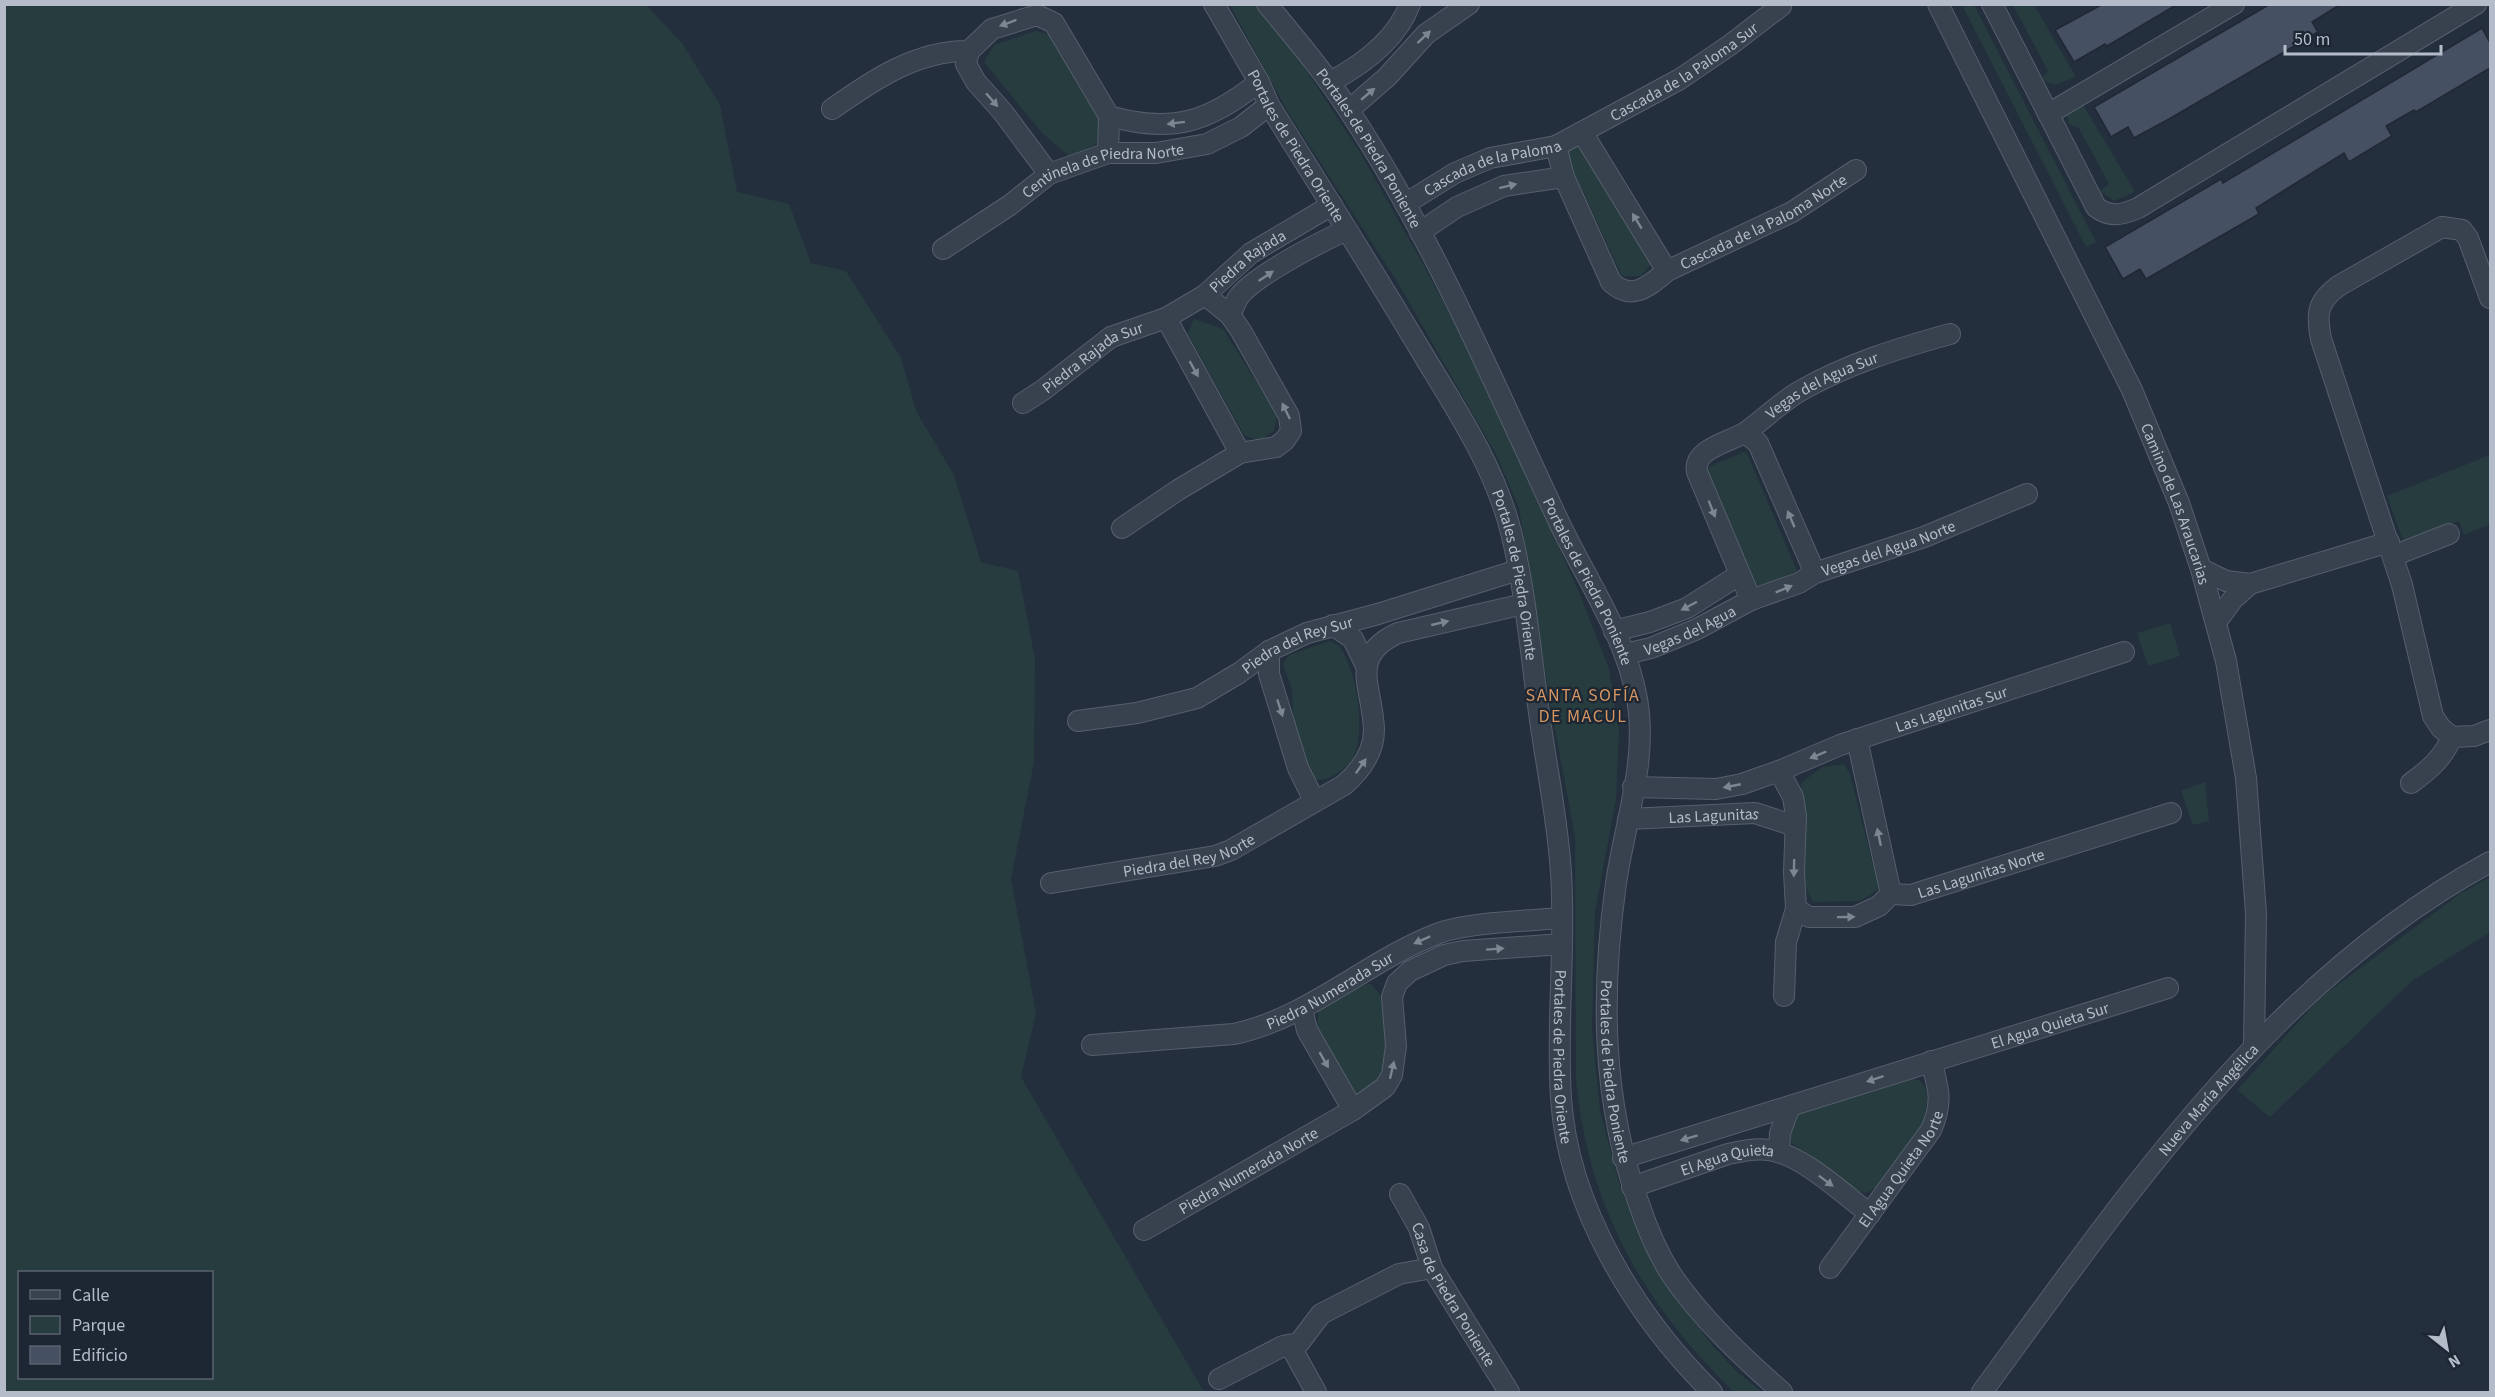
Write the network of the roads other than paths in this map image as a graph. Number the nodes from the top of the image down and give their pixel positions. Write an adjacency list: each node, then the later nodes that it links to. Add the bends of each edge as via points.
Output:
1 (1214, 4): 11 (street, Portales de Piedra Oriente)
2 (1268, 4): 12 (street, Portales de Piedra Poniente)
3 (1410, 4): 12 (street, via 1400,24 1379,47)
4 (1469, 4): 15 (street, one-way to 4, via 1387,77 1426,34)
5 (1938, 4): 42 (street, Camino de Las Araucarias, via 2132,390 2179,503)
6 (1992, 4): 16 (street)
7 (2234, 4): 16 (street)
8 (2476, 4): 16 (street, via 2125,214 2111,215 2096,207)
9 (1780, 6): 18 (street, Cascada de la Paloma Sur, via 1680,79)
10 (969, 51): 14 (street, via 953,51 902,64); 17 (street, one-way to 10, via 1054,23 1037,15 992,29); 22 (street, one-way to 22, via 966,64 976,82)
11 (1259, 82): 13 (street, Portales de Piedra Oriente); 17 (street, one-way to 17, via 1231,104 1189,121 1144,124)
12 (1330, 82): 15 (street, Portales de Piedra Poniente)
13 (1269, 105): 20 (street, Centinela de Piedra Norte, via 1241,127 1207,144 1156,153); 25 (street, Portales de Piedra Oriente)
14 (832, 109)
15 (1349, 110): 24 (street, Portales de Piedra Poniente)
16 (2048, 114)
17 (1109, 116): 20 (street)
18 (1582, 132): 19 (street, Cascada de la Paloma); 29 (street, one-way to 18)
19 (1556, 146): 23 (street); 24 (street, Cascada de la Paloma, via 1490,158 1455,173)
20 (1108, 153): 22 (street, Centinela de Piedra Norte)
21 (1856, 170): 29 (street, Cascada de la Paloma Norte, via 1792,212)
22 (1049, 174): 28 (street, Centinela de Piedra Norte)
23 (1564, 177): 27 (street, Cascada de la Paloma, one-way to 23, via 1456,207 1504,186); 29 (street, Cascada de la Paloma Norte, via 1611,282 1619,290 1640,290)
24 (1404, 204): 27 (street, Portales de Piedra Poniente)
25 (1332, 205): 26 (street, Portales de Piedra Oriente); 30 (street, Piedra Rajada, via 1251,253)
26 (1347, 230): 32 (street, one-way to 26, via 1239,296 1258,281); 43 (street, Portales de Piedra Oriente, via 1486,463 1504,508)
27 (1420, 232): 51 (street, Portales de Piedra Poniente, via 1476,339 1560,524)
28 (943, 249)
29 (1667, 271)
30 (1205, 295): 32 (street); 33 (street, Piedra Rajada)
31 (2490, 298): 41 (street, via 2468,238 2462,230 2442,227 2340,285 2321,303 2321,339)
32 (1230, 315): 37 (street, one-way to 32, via 1276,447 1285,440 1292,423)
33 (1166, 318): 35 (street, Piedra Rajada Sur, via 1111,337); 37 (street, one-way to 37)
34 (1950, 334): 36 (street, Vegas del Agua Sur, via 1845,369 1799,391)
35 (1023, 403)
36 (1744, 433): 44 (street, one-way to 36, via 1758,443); 45 (street, Vegas del Agua Sur, one-way to 45, via 1701,455 1696,466)
37 (1240, 453): 39 (street)
38 (2027, 494): 44 (street, Vegas del Agua Norte, via 1924,537)
39 (1122, 528)
40 (2449, 534): 41 (street)
41 (2391, 549): 46 (street); 58 (street, via 2431,709 2441,728)
42 (2201, 569): 46 (street, via 2226,581); 49 (street, Camino de Las Araucarias)
43 (1518, 570): 48 (street, Portales de Piedra Oriente); 50 (street, Piedra del Rey Sur)
44 (1815, 573): 47 (street, Vegas del Agua Norte, one-way to 44)
45 (1739, 575): 47 (street); 51 (street, Vegas del Agua, one-way to 51, via 1687,608)
46 (2250, 584): 49 (street)
47 (1751, 600): 54 (street, Vegas del Agua, via 1697,629)
48 (1524, 604): 55 (street, one-way to 48, via 1376,648 1398,633); 71 (street, Portales de Piedra Oriente, via 1561,871)
49 (2217, 621): 79 (street, Camino de Las Araucarias, via 2234,698 2250,815 2256,913)
50 (1333, 625): 52 (street, Piedra del Rey Sur); 55 (street, Piedra del Rey Norte, via 1353,639)
51 (1614, 631): 54 (street, Portales de Piedra Poniente)
52 (1269, 651): 56 (street, Piedra del Rey Sur, via 1197,698 1137,713); 63 (street, one-way to 63, via 1269,674 1298,768)
53 (2124, 652): 59 (street, Las Lagunitas Sur)
54 (1625, 654): 62 (street, Portales de Piedra Poniente, via 1638,701 1640,725)
55 (1366, 666): 63 (street, Piedra del Rey Norte, one-way to 55, via 1344,785 1367,758 1374,730)
56 (1078, 721)
57 (2490, 730): 58 (street, via 2474,736)
58 (2452, 737): 61 (street, via 2437,762)
59 (1857, 739): 60 (street, Las Lagunitas Sur, one-way to 60); 69 (street, one-way to 59)
60 (1779, 771): 62 (street, Las Lagunitas, one-way to 62, via 1716,789); 66 (street, via 1793,797)
61 (2411, 783)
62 (1634, 787): 65 (street, Portales de Piedra Poniente)
63 (1314, 800): 68 (street, Piedra del Rey Norte, via 1215,856)
64 (2171, 813): 69 (street, Las Lagunitas Norte, via 1911,895)
65 (1628, 819): 66 (street, Las Lagunitas, via 1755,813); 84 (street, Portales de Piedra Poniente, via 1613,907 1606,981 1607,1052)
66 (1796, 826): 70 (street, one-way to 70)
67 (2490, 862): 79 (street, Nueva María Angélica, via 2417,907 2355,953)
68 (1052, 883)
69 (1891, 894): 70 (street, one-way to 69, via 1809,917 1856,917 1879,906)
70 (1796, 909): 75 (street, via 1786,942)
71 (1562, 918): 72 (street, Portales de Piedra Oriente); 73 (street, Piedra Numerada Sur, one-way to 73, via 1442,932)
72 (1562, 944): 76 (street, one-way to 72, via 1397,983 1410,971 1444,955); 93 (street, Portales de Piedra Oriente, via 1561,1101 1566,1135 1584,1196 1630,1292)
73 (1355, 975): 76 (street, via 1368,974 1377,979); 77 (street, Piedra Numerada Sur)
74 (2168, 988): 80 (street, El Agua Quieta Sur)
75 (1784, 996)
76 (1392, 997): 82 (street, Piedra Numerada Norte, one-way to 76, via 1371,1099 1392,1075 1396,1046)
77 (1302, 1009): 78 (street, Piedra Numerada Sur, via 1234,1034); 82 (street, one-way to 82, via 1307,1030)
78 (1092, 1044)
79 (2254, 1047): 97 (street, Nueva María Angélica, via 2133,1187)
80 (1931, 1061): 81 (street, El Agua Quieta, one-way to 81); 87 (street, El Agua Quieta Norte, via 1939,1094 1936,1118)
81 (1790, 1106): 83 (street, El Agua Quieta, via 1780,1133); 84 (street, El Agua Quieta, one-way to 84)
82 (1353, 1110): 88 (street, Piedra Numerada Norte)
83 (1779, 1152): 85 (street, El Agua Quieta, via 1743,1151); 87 (street, one-way to 87, via 1800,1162)
84 (1623, 1158): 85 (street, Portales de Piedra Poniente)
85 (1632, 1187): 96 (street, Portales de Piedra Poniente, via 1650,1235 1671,1273 1717,1329)
86 (1400, 1194): 89 (street, Casa de Piedra Poniente, via 1419,1228)
87 (1870, 1214): 90 (street, El Agua Quieta Norte)
88 (1144, 1230)
89 (1432, 1268): 91 (street, via 1399,1274 1321,1314 1299,1343); 95 (street, Casa de Piedra Poniente)
90 (1830, 1268)
91 (1290, 1345): 92 (street); 94 (street)
92 (1219, 1379)
93 (1706, 1390)
94 (1316, 1392)
95 (1509, 1392)
96 (1782, 1392)
97 (1982, 1392)

